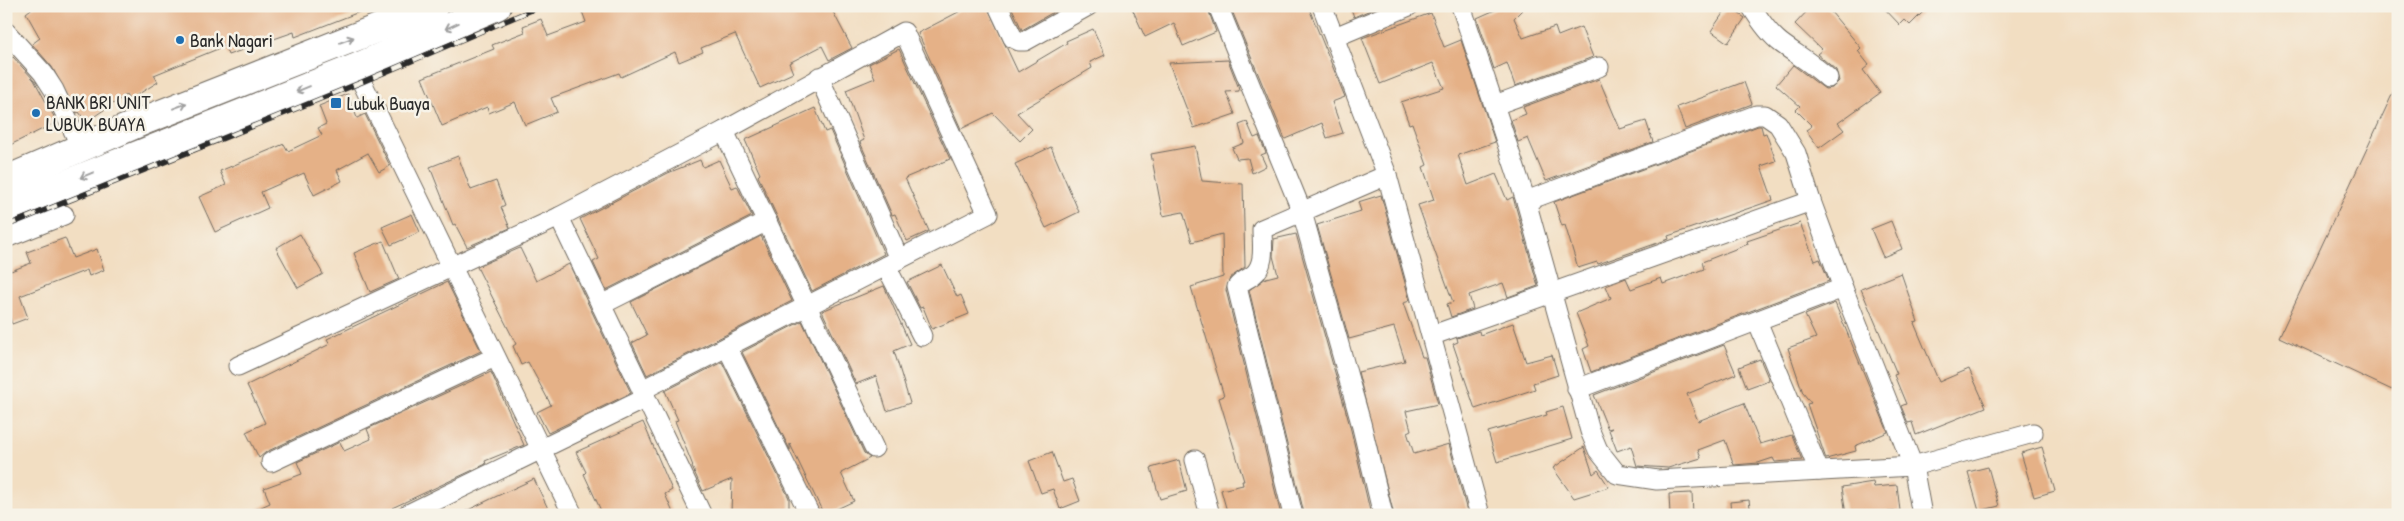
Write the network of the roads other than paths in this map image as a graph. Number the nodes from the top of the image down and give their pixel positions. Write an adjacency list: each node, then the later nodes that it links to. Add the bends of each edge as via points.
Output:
1 (434, 6): 17 (highway, one-way to 1)
2 (497, 6): 13 (highway, one-way to 13)
3 (998, 6): 4 (street, via 1013,38 1018,41 1025,41)
4 (1088, 6)
5 (1218, 6): 27 (street)
6 (1322, 6): 11 (street)
7 (1409, 6): 11 (street)
8 (1461, 6): 16 (street)
9 (1751, 6): 15 (street, via 1780,42 1810,61)
10 (6, 32): 19 (street, via 43,73)
11 (1335, 38): 22 (street)
12 (1599, 67): 16 (street)
13 (356, 68): 20 (highway, one-way to 20); 33 (street)
14 (819, 77): 18 (street); 32 (street); 32 (street, via 904,32 988,214)
15 (1828, 78)
16 (1495, 105): 24 (street)
17 (148, 119): 19 (highway); 20 (highway, via 144,126 146,136)
18 (724, 131): 29 (street); 30 (street)
19 (90, 143): 21 (highway, via 111,147 114,157); 23 (highway)
20 (160, 146): 21 (highway)
21 (111, 165): 26 (highway, one-way to 26)
22 (1387, 175): 27 (street); 39 (street)
23 (6, 180)
24 (1526, 201): 25 (street, via 1756,115 1765,115 1778,124 1796,153); 35 (street)
25 (1811, 201): 34 (street); 35 (street)
26 (6, 208)
27 (1302, 212): 60 (street, via 1262,229 1259,270 1237,287); 61 (street, via 1361,423)
28 (64, 215): 31 (street)
29 (559, 217): 33 (street); 36 (street)
30 (767, 221): 36 (street); 37 (street)
31 (6, 238)
32 (892, 263): 37 (street); 40 (street)
33 (451, 269): 42 (street); 43 (street)
34 (1843, 288): 38 (street); 51 (street)
35 (1550, 294): 39 (street); 44 (street)
36 (602, 305): 45 (street)
37 (808, 305): 41 (street); 47 (street)
38 (1757, 321): 44 (street); 52 (street)
39 (1433, 335): 54 (street)
40 (922, 336)
41 (727, 346): 45 (street); 58 (street)
42 (495, 356): 48 (street); 50 (street)
43 (238, 366)
44 (1577, 389): 52 (street, via 1598,450 1617,474 1657,480)
45 (644, 394): 48 (street); 57 (street)
46 (2033, 433): 51 (street)
47 (874, 448)
48 (542, 450): 53 (street); 56 (street)
49 (1194, 460): 59 (street)
50 (272, 462)
51 (1913, 466): 52 (street); 62 (street)
52 (1819, 471)
53 (440, 507): 55 (street)
54 (1483, 513)
55 (406, 515)
56 (573, 515)
57 (702, 515)
58 (810, 515)
59 (1210, 515)
60 (1293, 515)
61 (1383, 515)
62 (1922, 515)

